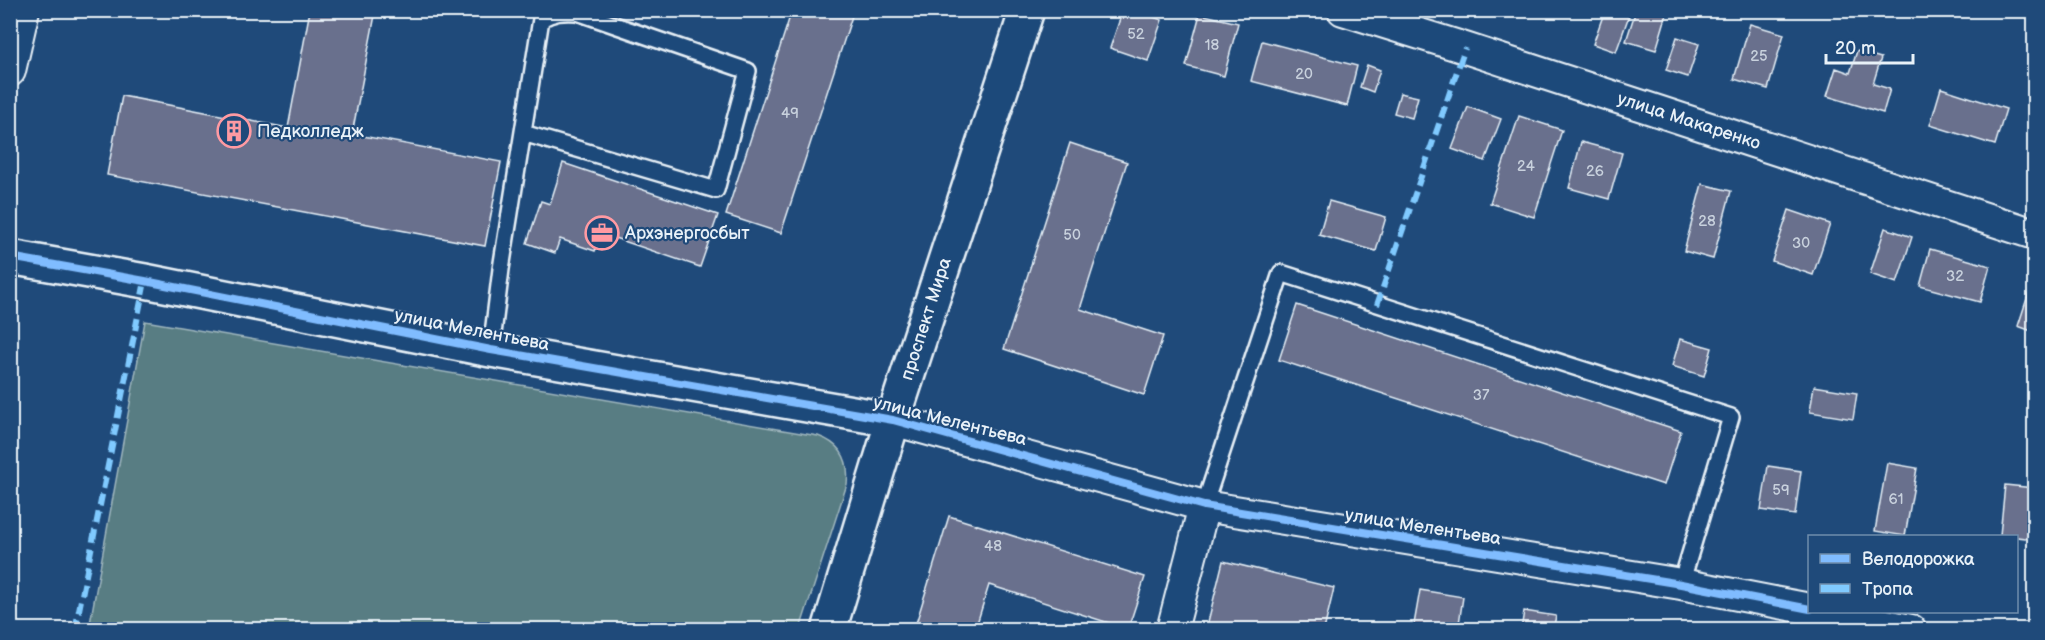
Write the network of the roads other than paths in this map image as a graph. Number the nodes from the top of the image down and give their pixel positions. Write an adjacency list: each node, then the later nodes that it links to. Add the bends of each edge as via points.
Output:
1 (1027, 10): 9 (street, проспект Мира)
2 (1343, 10): 6 (street, улица Макаренко)
3 (18, 27): 4 (street)
4 (10, 71)
5 (523, 132): 5 (lane, via 716,190 748,71 577,12 563,11 541,20); 8 (lane)
6 (2034, 234)
7 (10, 257): 8 (street, улица Мелентьева)
8 (491, 350): 9 (street, улица Мелентьева)
9 (893, 420): 10 (street, улица Мелентьева); 14 (street, проспект Мира)
10 (1204, 506): 11 (street, улица Мелентьева); 11 (lane, via 1281,273 1731,417); 15 (street)
11 (1681, 584): 12 (street, улица Мелентьева)
12 (1808, 609)
13 (1825, 613): 16 (street)
14 (830, 630)
15 (1172, 630)
16 (1911, 630)

